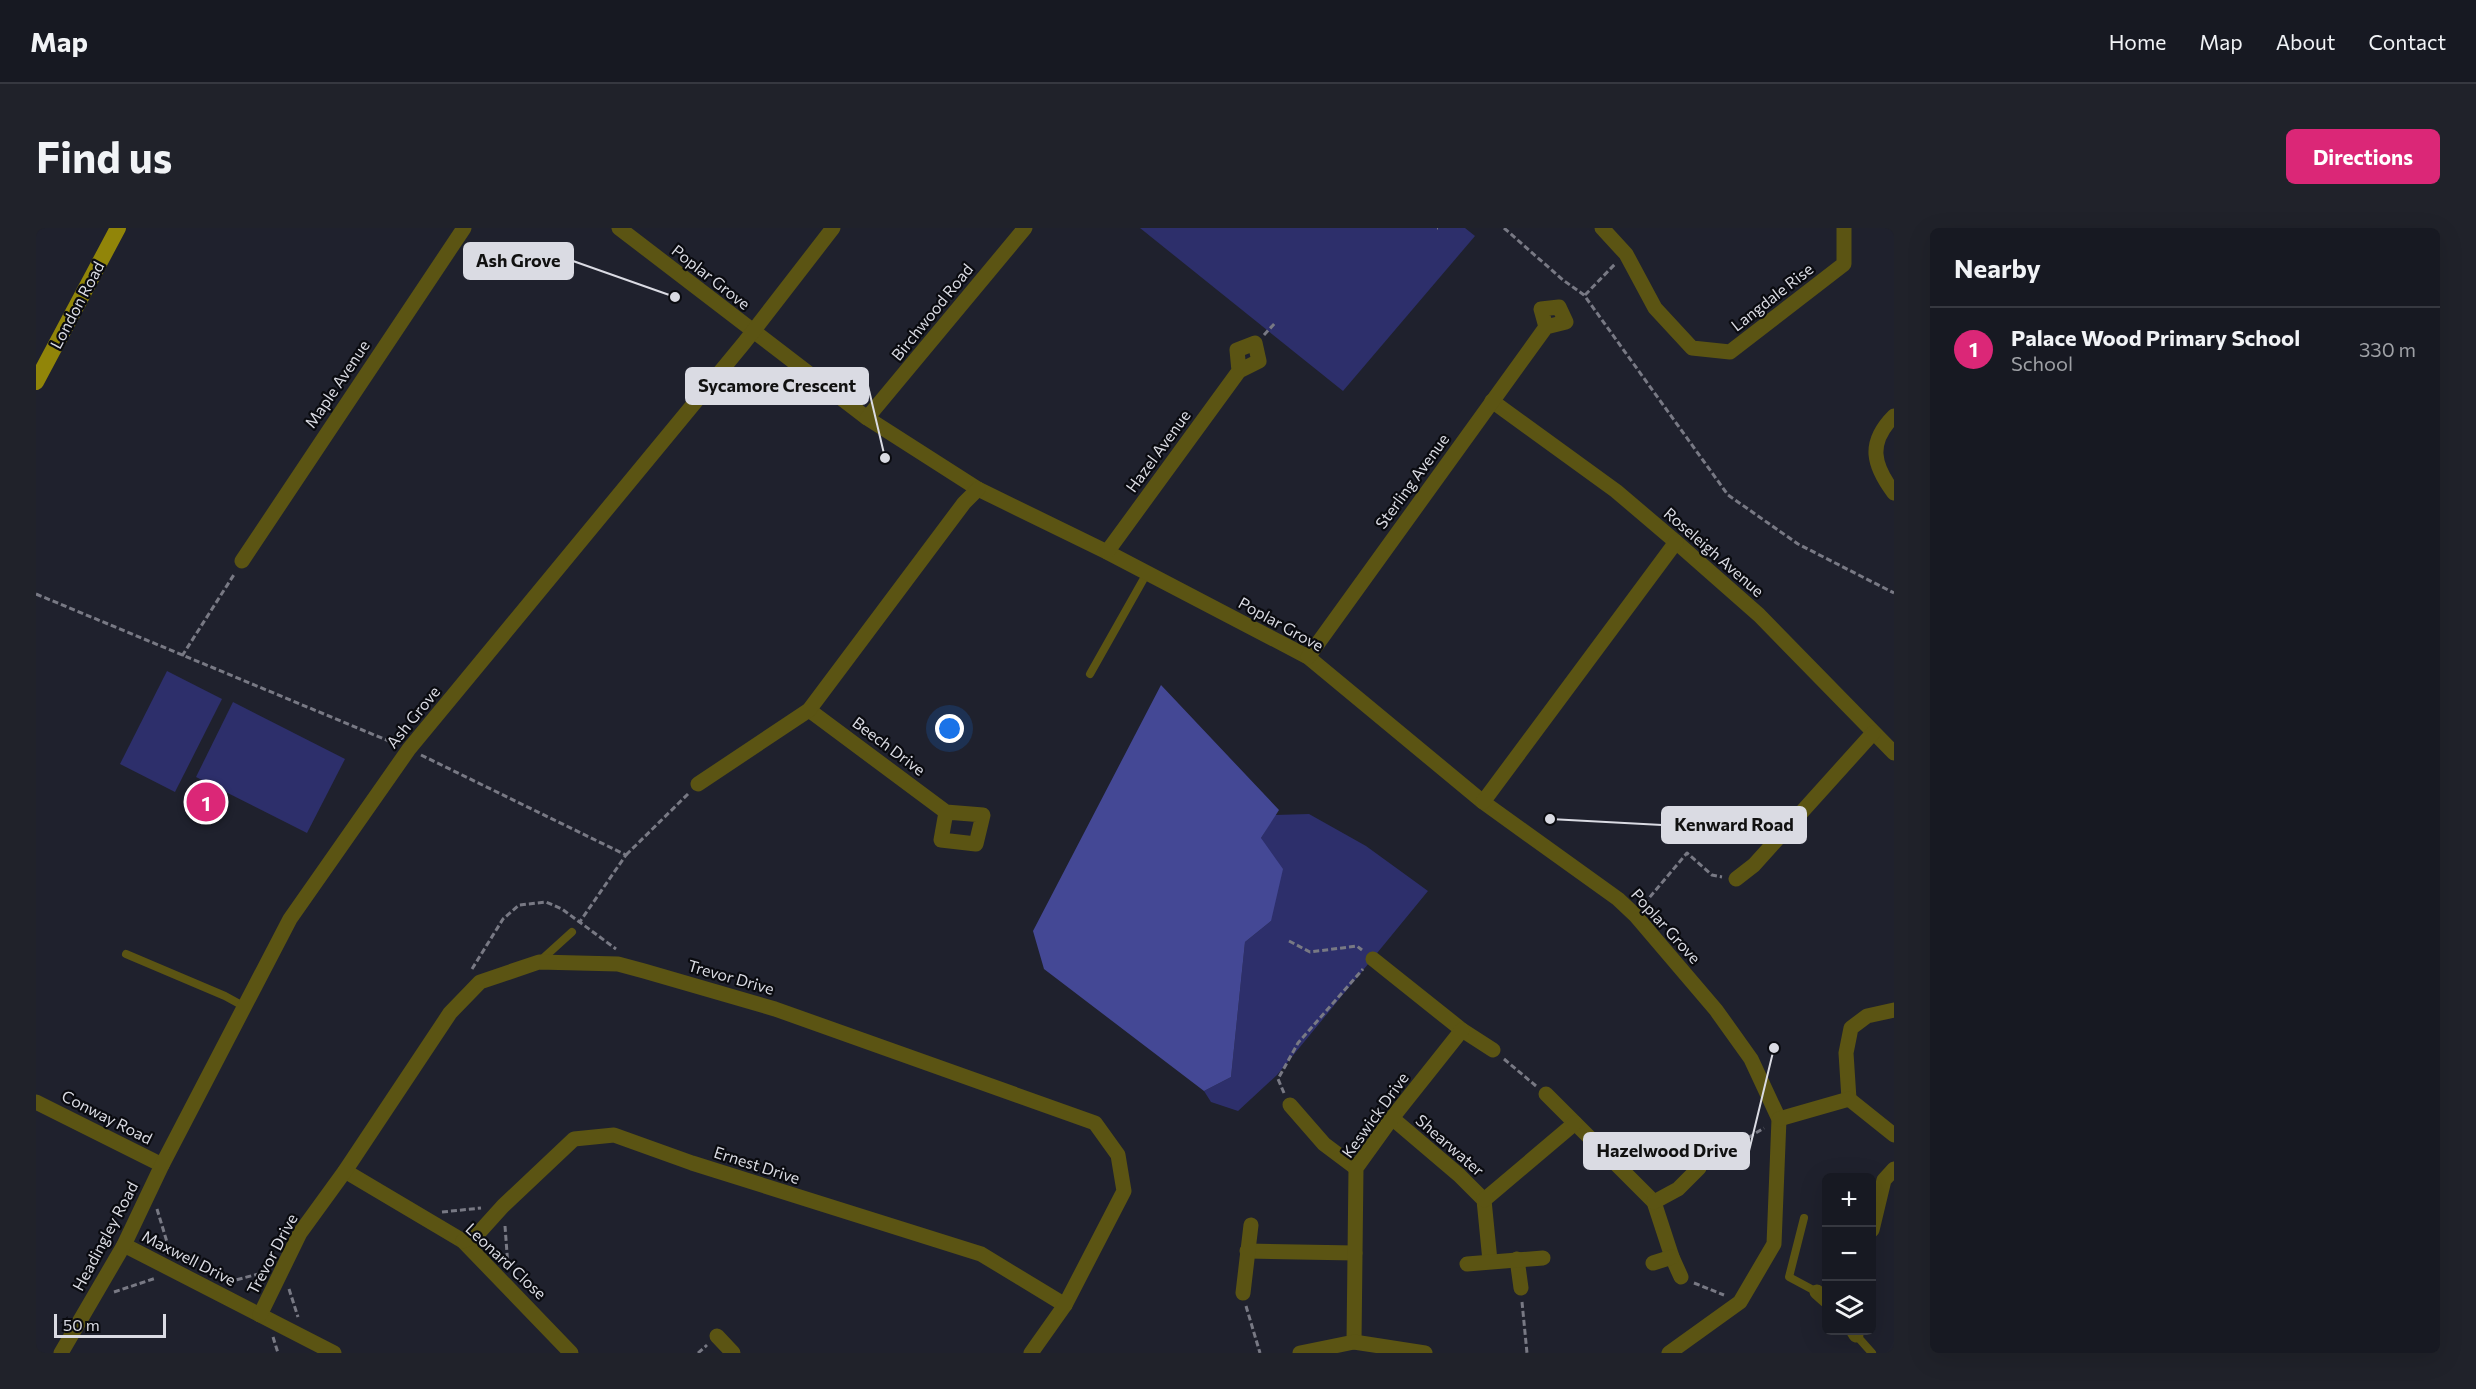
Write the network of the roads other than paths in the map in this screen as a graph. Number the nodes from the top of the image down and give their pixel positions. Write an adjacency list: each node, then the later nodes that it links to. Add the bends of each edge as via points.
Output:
1 (118, 228): 11 (main road, London Road)
2 (464, 228): 19 (street, Maple Avenue)
3 (620, 228): 9 (street, Poplar Grove)
4 (833, 228): 9 (street, Poplar Grove)
5 (1025, 228): 14 (street, Birchwood Road)
6 (1602, 228): 7 (street, Langdale Rise, via 1626,254 1655,308 1692,348 1730,352 1844,264)
7 (1844, 228)
8 (1546, 327): 12 (street, Sterling Avenue)
9 (753, 332): 14 (street, Poplar Grove); 34 (street, Ash Grove, via 409,749 291,919)
10 (1239, 371): 18 (street, Hazel Avenue)
11 (36, 382)
12 (1492, 400): 17 (street, Roseleigh Avenue, via 1616,491); 21 (street, Sterling Avenue)
13 (1894, 416): 16 (street, via 1882,429 1875,451 1880,474)
14 (867, 418): 15 (street, Poplar Grove)
15 (978, 489): 18 (street, Poplar Grove); 23 (street)
16 (1894, 493)
17 (1676, 542): 24 (street, Roseleigh Avenue, via 1760,615); 27 (street)
18 (1107, 552): 20 (street, Poplar Grove)
19 (242, 561)
20 (1147, 573): 21 (street, Poplar Grove); 22 (lane)
21 (1308, 657): 27 (street, Poplar Grove)
22 (1090, 674)
23 (809, 710): 26 (street); 28 (street, Beech Drive)
24 (1873, 733): 25 (street, Roseleigh Avenue); 29 (street, via 1754,865)
25 (1894, 753)
26 (698, 784)
27 (1483, 802): 43 (street, Poplar Grove, via 1635,915 1716,1010 1751,1059)
28 (946, 812)
29 (1736, 879)
30 (572, 932): 33 (lane)
31 (126, 954): 34 (lane)
32 (1373, 959): 36 (street)
33 (539, 962): 50 (street, Trevor Drive, via 480,982 450,1013); 70 (street, Trevor Drive, via 618,964 776,1009 1095,1123 1118,1155 1124,1191)
34 (245, 1007): 46 (street, Ash Grove)
35 (1894, 1010): 39 (street, via 1867,1016 1851,1028 1846,1053)
36 (1462, 1030): 37 (street); 42 (street, Keswick Drive)
37 (1493, 1050)
38 (1546, 1094): 44 (street)
39 (1849, 1099): 43 (street); 45 (street)
40 (36, 1102): 46 (street, Conway Road)
41 (1290, 1105): 47 (street, via 1324,1143)
42 (1392, 1118): 47 (street, Keswick Drive); 51 (street, Shearwater)
43 (1779, 1119): 83 (street, via 1774,1244 1740,1302)
44 (1575, 1123): 51 (street, Shearwater); 52 (street)
45 (1894, 1135)
46 (162, 1165): 57 (street, Headingley Road)
47 (1356, 1168): 59 (street, Keswick Drive)
48 (1699, 1168): 52 (street, via 1678,1189)
49 (1894, 1169): 55 (street, via 1884,1180)
50 (345, 1171): 56 (street, Leonard Close); 71 (street, Trevor Drive, via 300,1233)
51 (1484, 1200): 63 (street, Shearwater)
52 (1654, 1202): 60 (street)
53 (1804, 1218): 69 (lane, via 1789,1277)
54 (1251, 1225): 58 (street)
55 (1873, 1227)
56 (463, 1241): 70 (street, Ernest Drive, via 475,1238 574,1138 614,1135 692,1164 981,1254); 78 (street, Leonard Close)
57 (124, 1245): 71 (street, Maxwell Drive); 76 (street, Headingley Road)
58 (1247, 1251): 59 (street); 68 (street)
59 (1355, 1253): 74 (street, Keswick Drive)
60 (1672, 1257): 64 (street); 66 (street)
61 (1543, 1258): 62 (street)
62 (1517, 1259): 63 (street); 67 (street)
63 (1490, 1261): 65 (street)
64 (1653, 1263)
65 (1467, 1264)
66 (1681, 1277)
67 (1521, 1288)
68 (1243, 1293)
69 (1822, 1296)
70 (1065, 1305): 80 (street, Trevor Drive)
71 (260, 1315): 75 (street, Maxwell Drive)
72 (1856, 1335): 84 (lane)
73 (717, 1336): 79 (street)
74 (1354, 1342): 81 (street); 82 (street)
75 (306, 1344): 77 (street, Maxwell Drive)
76 (61, 1353)
77 (334, 1353)
78 (571, 1353)
79 (731, 1353)
80 (1031, 1353)
81 (1300, 1353)
82 (1425, 1353)
83 (1669, 1353)
84 (1872, 1353)

